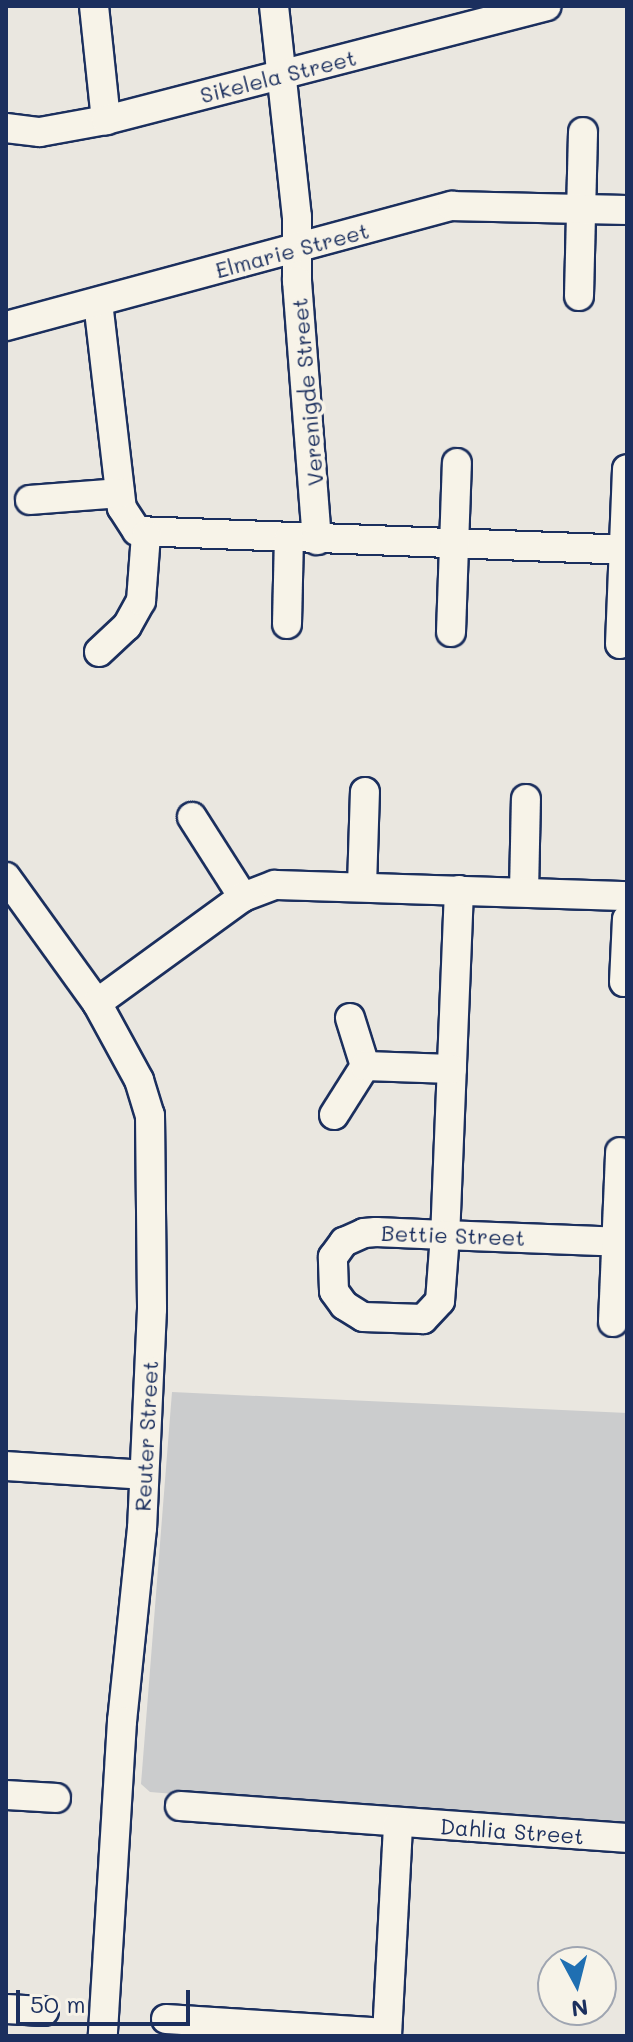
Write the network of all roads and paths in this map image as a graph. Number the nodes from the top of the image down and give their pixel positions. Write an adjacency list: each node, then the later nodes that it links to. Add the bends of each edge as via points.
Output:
1 (94, 6): 5 (street)
2 (274, 6): 4 (street, Verenigde Street)
3 (547, 6): 4 (street, Sikelela Street)
4 (280, 76): 5 (street, Sikelela Street); 10 (street, Verenigde Street)
5 (106, 120): 6 (street, Sikelela Street, via 40,132)
6 (6, 128)
7 (583, 132): 8 (street)
8 (581, 208): 9 (street, Elmarie Street); 10 (street, Elmarie Street, via 452,206); 11 (street)
9 (627, 210)
10 (297, 249): 12 (street, Elmarie Street); 20 (street, Verenigde Street)
11 (579, 296)
12 (98, 302): 13 (street, Elmarie Street); 16 (street)
13 (6, 326)
14 (457, 463): 21 (street)
15 (627, 469): 22 (street)
16 (120, 493): 17 (street); 18 (street, via 125,517)
17 (30, 500)
18 (146, 535): 19 (street); 26 (street, via 141,601 127,626)
19 (289, 539): 20 (street); 23 (street)
20 (317, 540): 21 (street)
21 (454, 545): 22 (street); 24 (street)
22 (625, 550): 25 (street)
23 (287, 624)
24 (451, 632)
25 (620, 644)
26 (99, 652)
27 (365, 792): 31 (street)
28 (526, 799): 33 (street)
29 (192, 817): 35 (street)
30 (6, 877): 38 (street, Reuter Street)
31 (362, 886): 32 (street); 35 (street, via 289,884)
32 (459, 890): 33 (street); 41 (street)
33 (524, 892): 34 (street)
34 (627, 896)
35 (243, 897): 38 (street)
36 (627, 919): 37 (street)
37 (624, 982)
38 (97, 1003): 48 (street, Reuter Street, via 139,1080 150,1115 152,1309)
39 (350, 1018): 40 (street)
40 (365, 1066): 41 (street); 42 (street)
41 (452, 1069): 44 (street)
42 (334, 1115)
43 (620, 1152): 45 (street)
44 (445, 1235): 44 (street, Bettie Street, via 376,1232 352,1237 333,1257 334,1291 363,1317 429,1316 440,1301); 45 (street, Bettie Street)
45 (622, 1241): 46 (street)
46 (613, 1322)
47 (6, 1466): 48 (street)
48 (144, 1475): 58 (street, Reuter Street)
49 (6, 1795): 50 (street)
50 (56, 1798)
51 (180, 1806): 52 (street, Dahlia Street)
52 (398, 1824): 53 (street, Dahlia Street); 57 (street)
53 (627, 1838)
54 (6, 2009): 55 (street)
55 (44, 2011)
56 (166, 2019): 57 (street)
57 (387, 2034)
58 (103, 2036)

